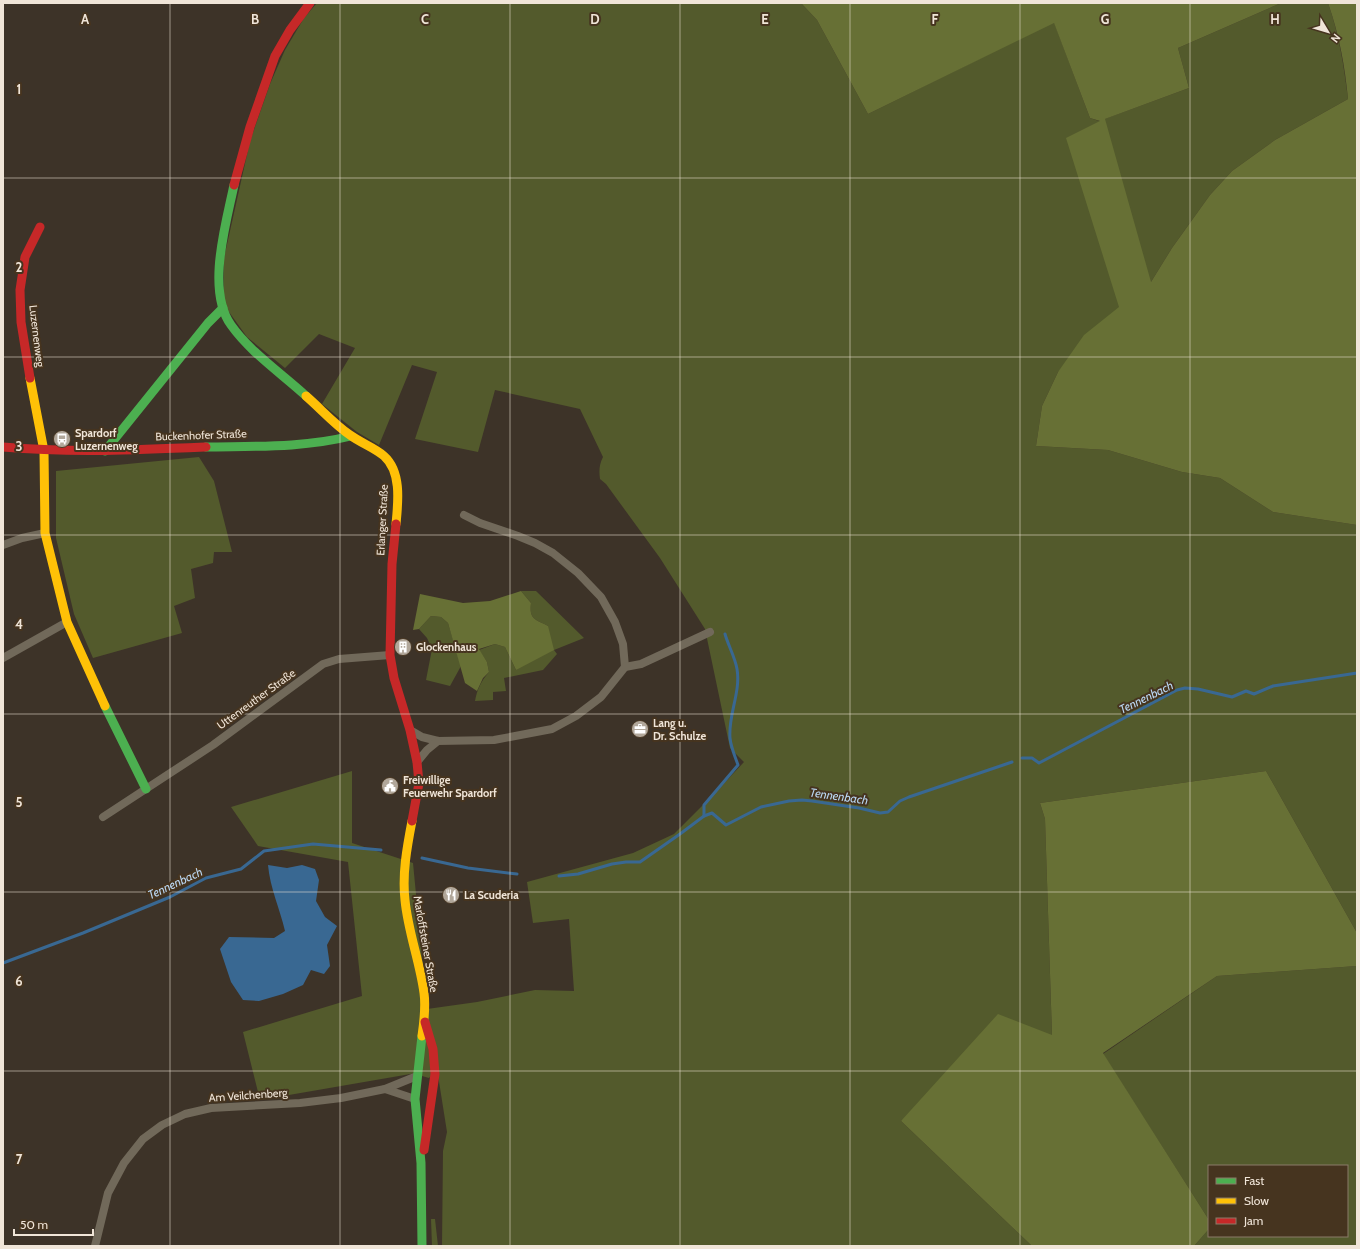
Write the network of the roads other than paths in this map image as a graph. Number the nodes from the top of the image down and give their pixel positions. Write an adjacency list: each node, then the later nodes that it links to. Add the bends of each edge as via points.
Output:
1 (310, 3): 3 (main road, Erlanger Straße, via 275,56 238,169 219,265 219,287)
2 (40, 227): 6 (main road, Luzernenweg, via 25,256 20,290 21,322)
3 (223, 308): 4 (main road, Erlanger Straße, via 230,324 251,347); 7 (main road, via 208,323)
4 (351, 436): 7 (main road, Buckenhofer Straße, via 314,444); 13 (main road, Erlanger Straße, via 384,456 396,478 398,498 392,564)
5 (3, 447): 6 (main road, Buckenhofer Straße)
6 (44, 451): 7 (main road, Buckenhofer Straße); 9 (main road, Luzernenweg)
7 (105, 451)
8 (464, 515): 15 (street, via 535,543 553,553 578,573 602,597 615,622 623,644)
9 (44, 533): 10 (street); 11 (main road, Luzernenweg)
10 (3, 544)
11 (67, 622): 14 (street); 19 (main road)
12 (710, 632): 15 (street, via 641,664)
13 (390, 655): 16 (main road, Erlanger Straße, via 394,678); 19 (street, Uttenreuther Straße, via 339,659 323,664 213,745)
14 (3, 658)
15 (625, 667): 17 (street, via 601,696 576,716 552,729 494,740)
16 (410, 730): 17 (street, via 422,737); 18 (main road, Marloffsteiner Straße)
17 (438, 741): 18 (street)
18 (417, 762): 21 (main road, Marloffsteiner Straße, via 419,783 407,848 405,900 424,994)
19 (146, 789): 20 (street, Uttenreuther Straße)
20 (103, 817)
21 (424, 1020): 22 (main road, Marloffsteiner Straße); 24 (main road, Marloffsteiner Straße, via 435,1058)
22 (417, 1076): 23 (street, Am Veilchenberg); 24 (main road, via 430,1081); 25 (main road, Marloffsteiner Straße)
23 (385, 1089): 25 (street, Am Veilchenberg); 27 (street, Am Veilchenberg, via 300,1103 211,1108 185,1114 162,1125 143,1139 124,1163 108,1193)
24 (434, 1090): 25 (main road, via 428,1096); 26 (main road, Marloffsteiner Straße)
25 (415, 1099): 26 (main road, Marloffsteiner Straße)
26 (422, 1163): 28 (main road)
27 (95, 1246)
28 (422, 1246)

